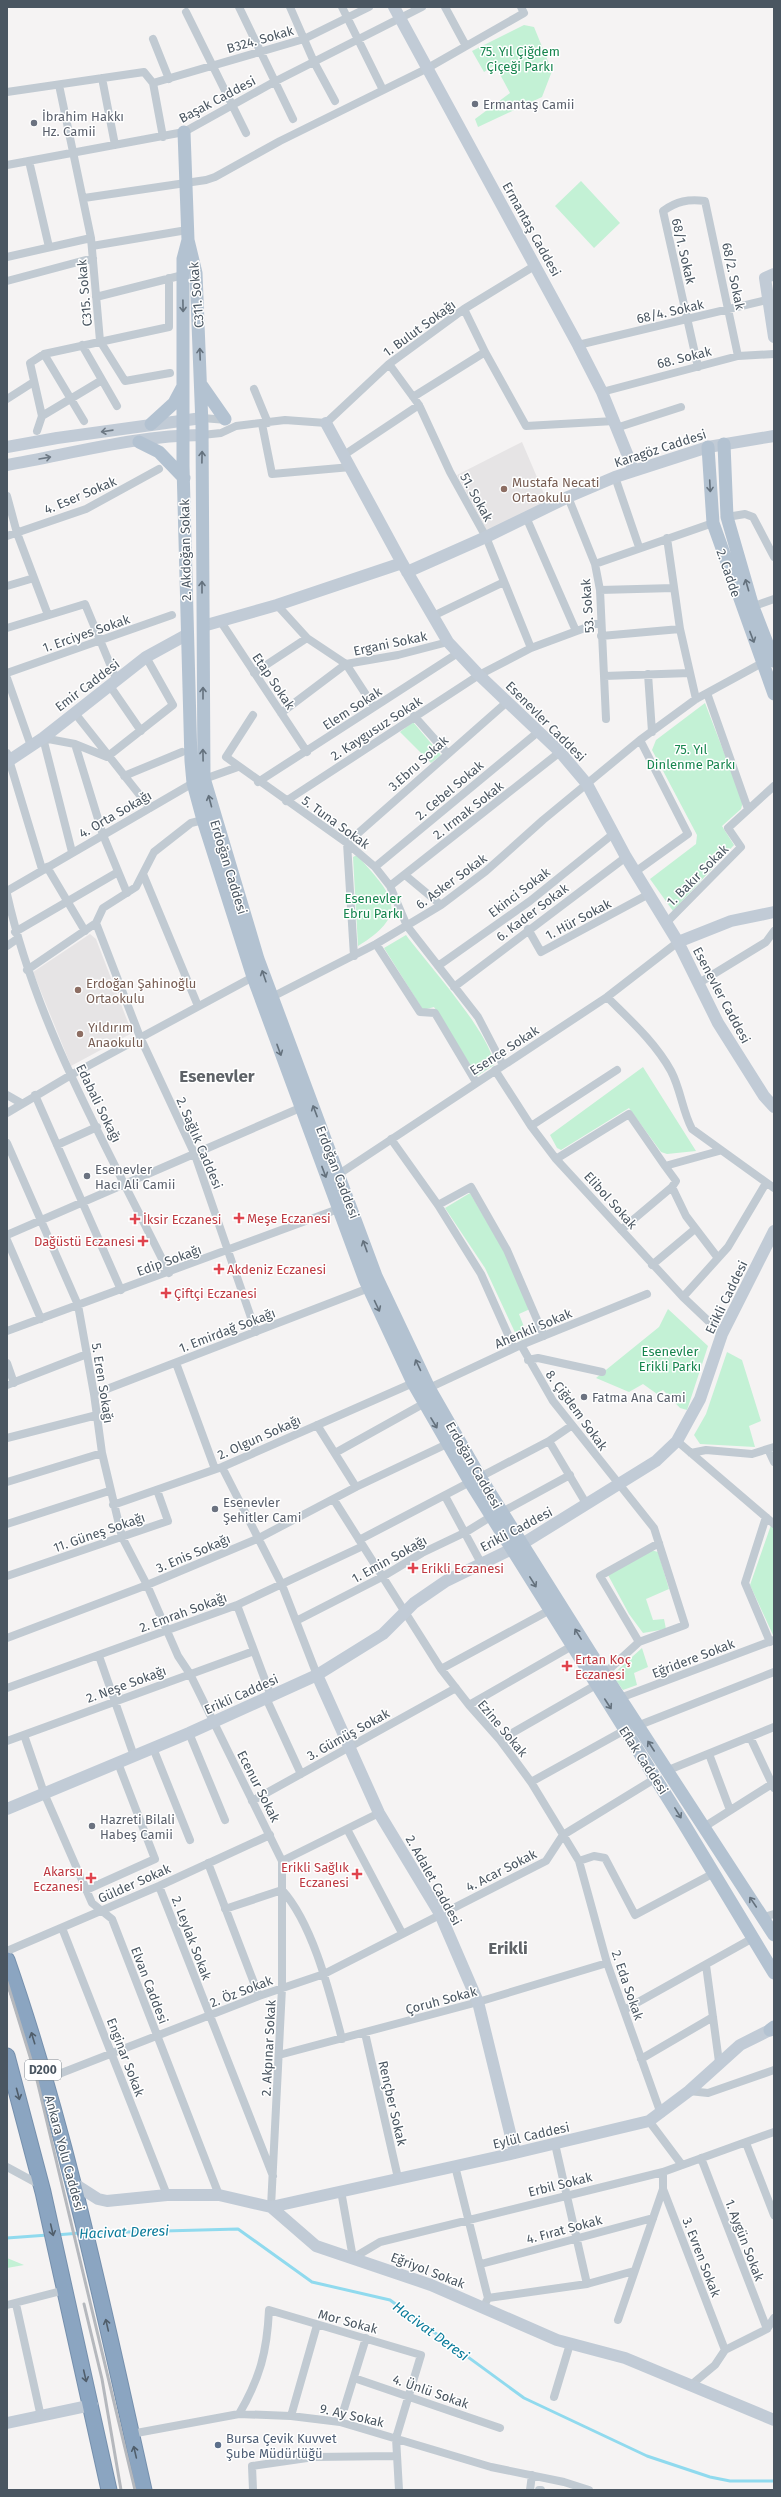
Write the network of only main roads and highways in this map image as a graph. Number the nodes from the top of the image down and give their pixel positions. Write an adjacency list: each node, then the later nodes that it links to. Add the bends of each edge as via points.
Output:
1 (394, 7): 21 (main road, Ermantaş Caddesi, via 578,345 602,392)
2 (184, 132): 3 (main road, C311. Sokak)
3 (187, 235): 6 (main road, C311. Sokak, one-way to 3, via 196,273); 7 (main road, 2. Akdoğan Sokak, one-way to 7, via 182,259)
4 (774, 274): 5 (main road, via 765,278)
5 (774, 337)
6 (201, 384): 8 (main road, C311. Sokak); 10 (main road)
7 (183, 386): 9 (main road, 2. Akdoğan Sokak); 12 (main road, via 174,403)
8 (202, 418): 9 (main road); 14 (main road, C311. Sokak)
9 (183, 419): 12 (main road); 13 (main road, 2. Akdoğan Sokak)
10 (225, 419)
11 (326, 423): 23 (main road, Esenevler Caddesi)
12 (148, 425): 18 (main road, one-way to 18)
13 (184, 435): 14 (main road); 16 (main road); 22 (main road, 2. Akdoğan Sokak)
14 (202, 435): 25 (main road, C311. Sokak, one-way to 14)
15 (774, 436): 17 (main road, Karagöz Caddesi)
16 (138, 442): 20 (main road, one-way to 16); 22 (main road, via 159,452)
17 (724, 444): 19 (main road, Karagöz Caddesi); 24 (main road, 2. Cadde, one-way to 17, via 727,517)
18 (7, 447)
19 (708, 447): 21 (main road, Karagöz Caddesi); 24 (main road, 2. Cadde, one-way to 24, via 712,523)
20 (7, 465)
21 (634, 471): 23 (main road, Karagöz Caddesi, via 568,497 486,537)
22 (183, 472): 26 (main road, 2. Akdoğan Sokak)
23 (404, 568): 25 (main road); 32 (main road, Esenevler Caddesi, via 448,642 479,676 560,752 587,784 626,857)
24 (748, 609): 27 (main road, 2. Cadde)
25 (203, 626): 30 (main road, C311. Sokak, one-way to 25)
26 (188, 634): 29 (main road, Emir Caddesi, via 146,656 43,738); 30 (main road, 2. Akdoğan Sokak)
27 (768, 662): 28 (main road, 2. Cadde)
28 (774, 694)
29 (8, 758)
30 (198, 781): 35 (main road, Erdoğan Caddesi, one-way to 30, via 376,1276 272,997 214,817); 35 (main road, Erdoğan Caddesi, one-way to 35, via 203,820 253,977 369,1288 423,1404 447,1444)
31 (774, 912): 32 (main road, via 731,921)
32 (678, 942): 33 (main road, Esenevler Caddesi, via 718,1023 764,1096)
33 (774, 1107)
34 (774, 1231): 36 (main road, Erikli Caddesi, via 722,1334 700,1399 677,1441 656,1461 618,1486)
35 (475, 1480): 36 (main road, Erdoğan Caddesi)
36 (517, 1546): 37 (main road, Erikli Caddesi, via 425,1595 384,1634); 38 (main road, Eflak Caddesi, one-way to 38, via 572,1646 596,1684); 38 (main road, Eflak Caddesi, one-way to 36, via 620,1698)
37 (317, 1675): 40 (main road, Erikli Caddesi, via 189,1733); 47 (main road, 2. Adalet Caddesi, via 379,1812 440,1914 478,2002)
38 (631, 1728): 39 (main road, Eflak Caddesi)
39 (661, 1775): 41 (main road, Eflak Caddesi, one-way to 39, via 704,1827); 44 (main road, Eflak Caddesi, one-way to 44, via 714,1873)
40 (7, 1809)
41 (769, 1916): 42 (main road, Eflak Caddesi)
42 (774, 1935)
43 (7, 1960): 48 (highway, Ankara Yolu Caddesi / D200, one-way to 43, via 46,2079)
44 (774, 1973)
45 (773, 2029): 47 (main road, Eylül Caddesi, via 740,2045 689,2091 649,2121)
46 (7, 2056): 50 (highway, D200, one-way to 50, via 42,2189)
47 (515, 2153): 49 (main road, Eylül Caddesi)
48 (73, 2183): 49 (main road, Eğriyol Sokak, via 98,2199 106,2201 167,2195 219,2195); 54 (highway, Ankara Yolu Caddesi / D200, one-way to 48)
49 (271, 2207): 51 (main road, Eğriyol Sokak, via 316,2246 486,2302 557,2340 625,2358)
50 (92, 2405): 52 (main road); 53 (highway, D200)
51 (774, 2420)
52 (7, 2423)
53 (109, 2490)
54 (144, 2490)

